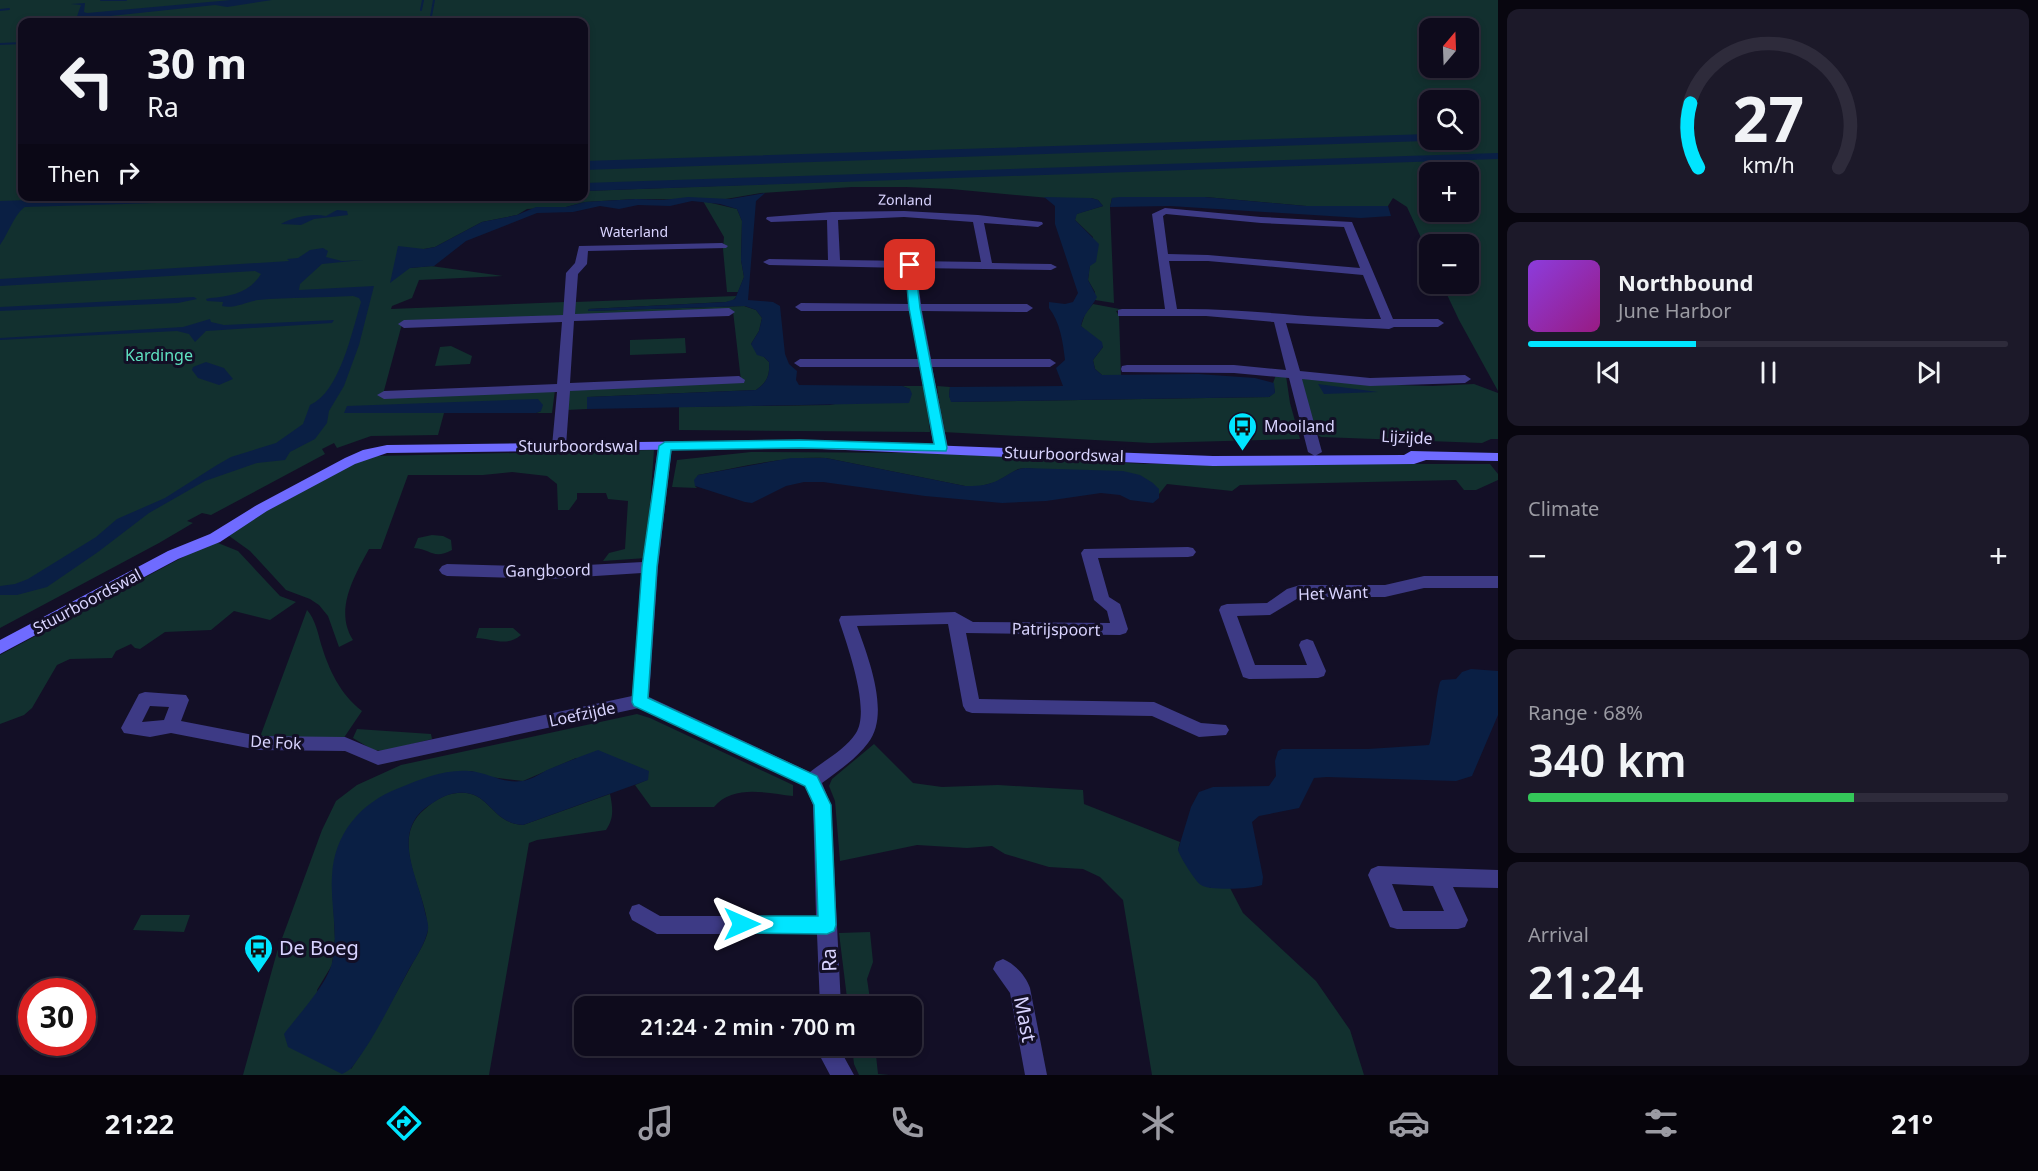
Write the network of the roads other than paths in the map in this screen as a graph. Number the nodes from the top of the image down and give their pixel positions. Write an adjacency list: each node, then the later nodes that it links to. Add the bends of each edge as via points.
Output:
1 (832, 215): 2 (street, Zonland); 3 (street, Zonland); 8 (street)
2 (978, 218): 4 (street, Zonland); 10 (street)
3 (771, 219)
4 (1038, 224)
5 (723, 246): 19 (street, Waterland, via 583,248 581,264 572,273)
6 (1162, 257): 12 (street); 12 (street, via 1157,214 1165,211 1347,224); 16 (street)
7 (769, 262): 8 (street)
8 (834, 263): 9 (street)
9 (910, 265): 10 (street); 14 (street)
10 (987, 266): 11 (street)
11 (1051, 267)
12 (1368, 272): 23 (street)
13 (801, 308): 14 (street)
14 (915, 308): 15 (street); 26 (street)
15 (1027, 308)
16 (1171, 311): 18 (street); 20 (street)
17 (729, 312): 19 (street)
18 (1122, 313)
19 (568, 318): 22 (street); 31 (street, Waterland)
20 (1279, 319): 23 (street); 28 (street)
21 (1438, 323): 23 (street)
22 (404, 324)
23 (1389, 325)
24 (800, 363): 26 (street)
25 (1050, 363): 26 (street)
26 (926, 364): 35 (street)
27 (1127, 369): 28 (street, via 1205,368)
28 (1293, 374): 30 (street, via 1378,382); 36 (street)
29 (739, 380): 31 (street)
30 (1465, 380)
31 (563, 388): 32 (street); 33 (street, Waterland)
32 (384, 395)
33 (559, 446): 34 (street, Stuurboordswal); 45 (street, Stuurboordswal, via 378,450 351,460 215,538 173,555)
34 (665, 446): 35 (street, Stuurboordswal); 40 (street)
35 (941, 448): 36 (street, Stuurboordswal, via 1213,461)
36 (1317, 455): 37 (street, Stuurboordswal)
37 (1421, 457): 38 (street, Lijzijde)
38 (1498, 457)
39 (1188, 552): 43 (street, Patrijspoort, via 1089,553 1102,600 1114,608 1120,629 970,628)
40 (650, 567): 41 (street, Gangboord, via 549,573); 46 (street)
41 (447, 570)
42 (1498, 582): 44 (street, Het Want, via 1424,582 1386,591 1300,591 1270,609 1227,610 1249,672 1318,671)
43 (955, 618): 48 (street, via 972,706 1154,709 1198,730); 50 (street, Patrijspoort, via 847,620 858,651 871,716 865,735)
44 (1307, 645)
45 (0, 648)
46 (640, 702): 49 (street, Loefzijde); 50 (street)
47 (171, 726): 49 (street, De Fok, via 258,743 345,744)
48 (1220, 730)
49 (378, 758)
50 (812, 781): 54 (street, Ra, via 822,805)
51 (1438, 876): 52 (street)
52 (1498, 879)
53 (639, 913): 54 (street, via 657,925)
54 (827, 925): 56 (street, Ra)
55 (1003, 969): 59 (street, Mast, via 1020,988)
56 (830, 996)
57 (832, 1056): 58 (street)
58 (843, 1075)
59 (1035, 1075)

